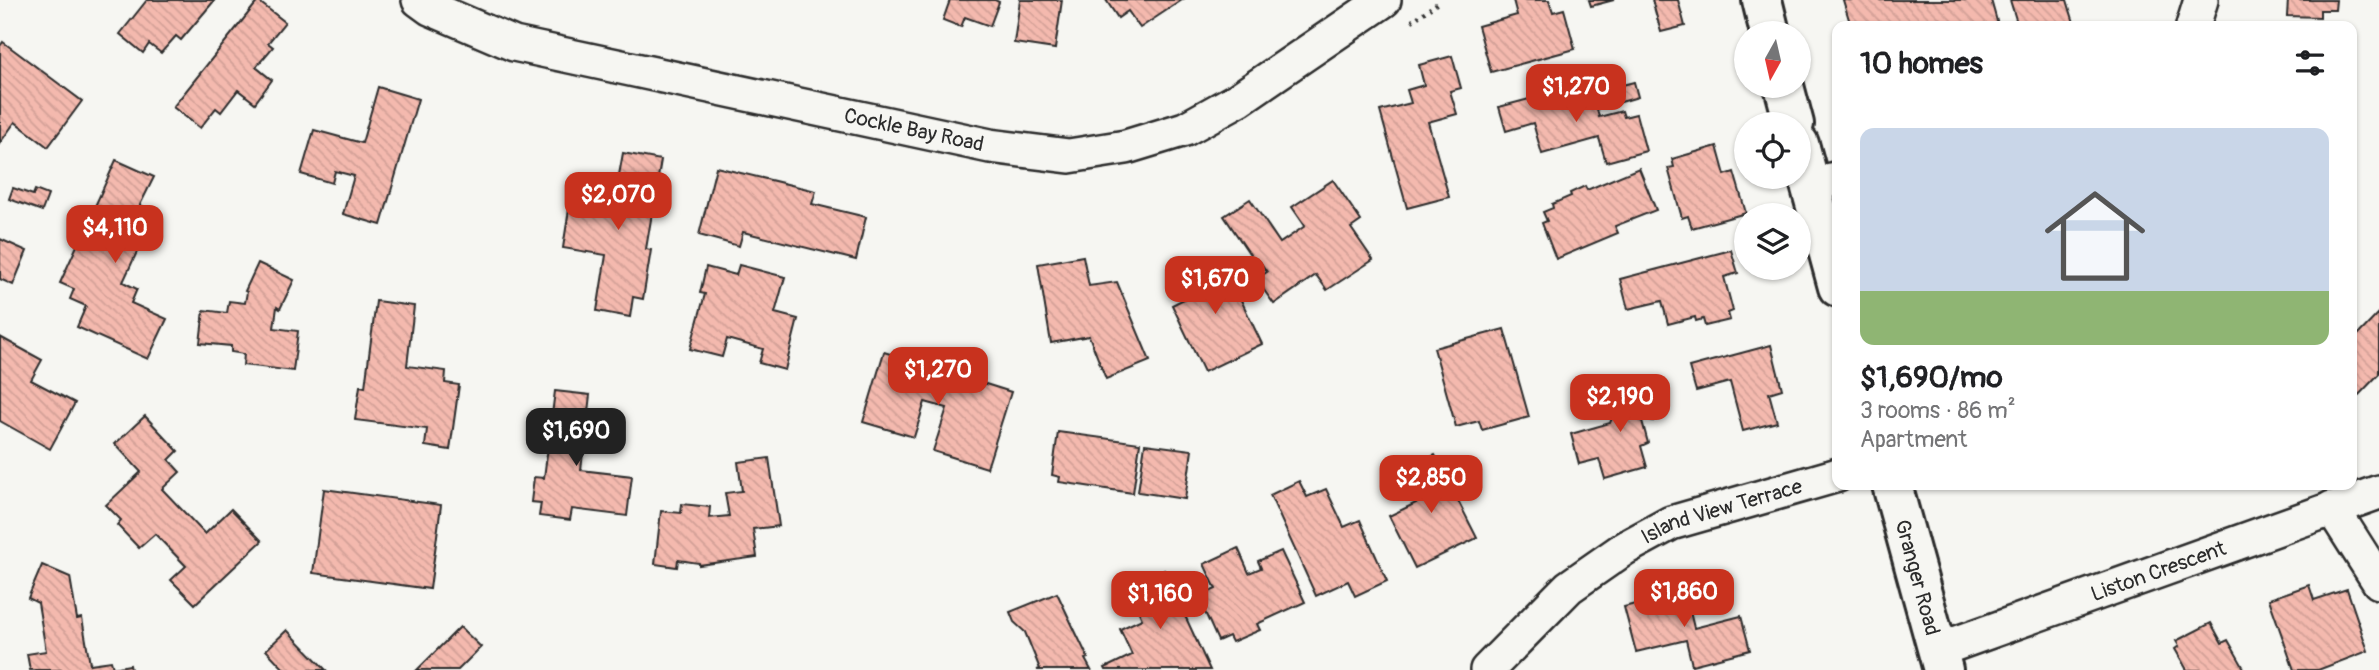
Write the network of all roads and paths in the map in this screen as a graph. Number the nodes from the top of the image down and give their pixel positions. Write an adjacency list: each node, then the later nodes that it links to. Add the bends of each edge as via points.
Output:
1 (419, 0): 2 (street, Cockle Bay Road, via 514,44 990,146 1069,156 1126,147 1185,128 1238,99)
2 (1384, 0)
3 (1762, 0): 6 (street)
4 (2201, 0): 7 (street)
5 (1439, 2): 8 (path)
6 (1767, 21)
7 (2195, 21)
8 (1405, 25)
9 (1811, 162): 10 (street)
10 (1824, 182): 11 (street)
11 (1832, 242)
12 (1832, 477): 18 (street, Island View Terrace, via 1671,523 1625,548 1569,587)
13 (1893, 490): 17 (street, Granger Road)
14 (2379, 492): 15 (street, Liston Crescent)
15 (2332, 508): 16 (street); 17 (street, Liston Crescent)
16 (2379, 582)
17 (1941, 660)
18 (1487, 670)

